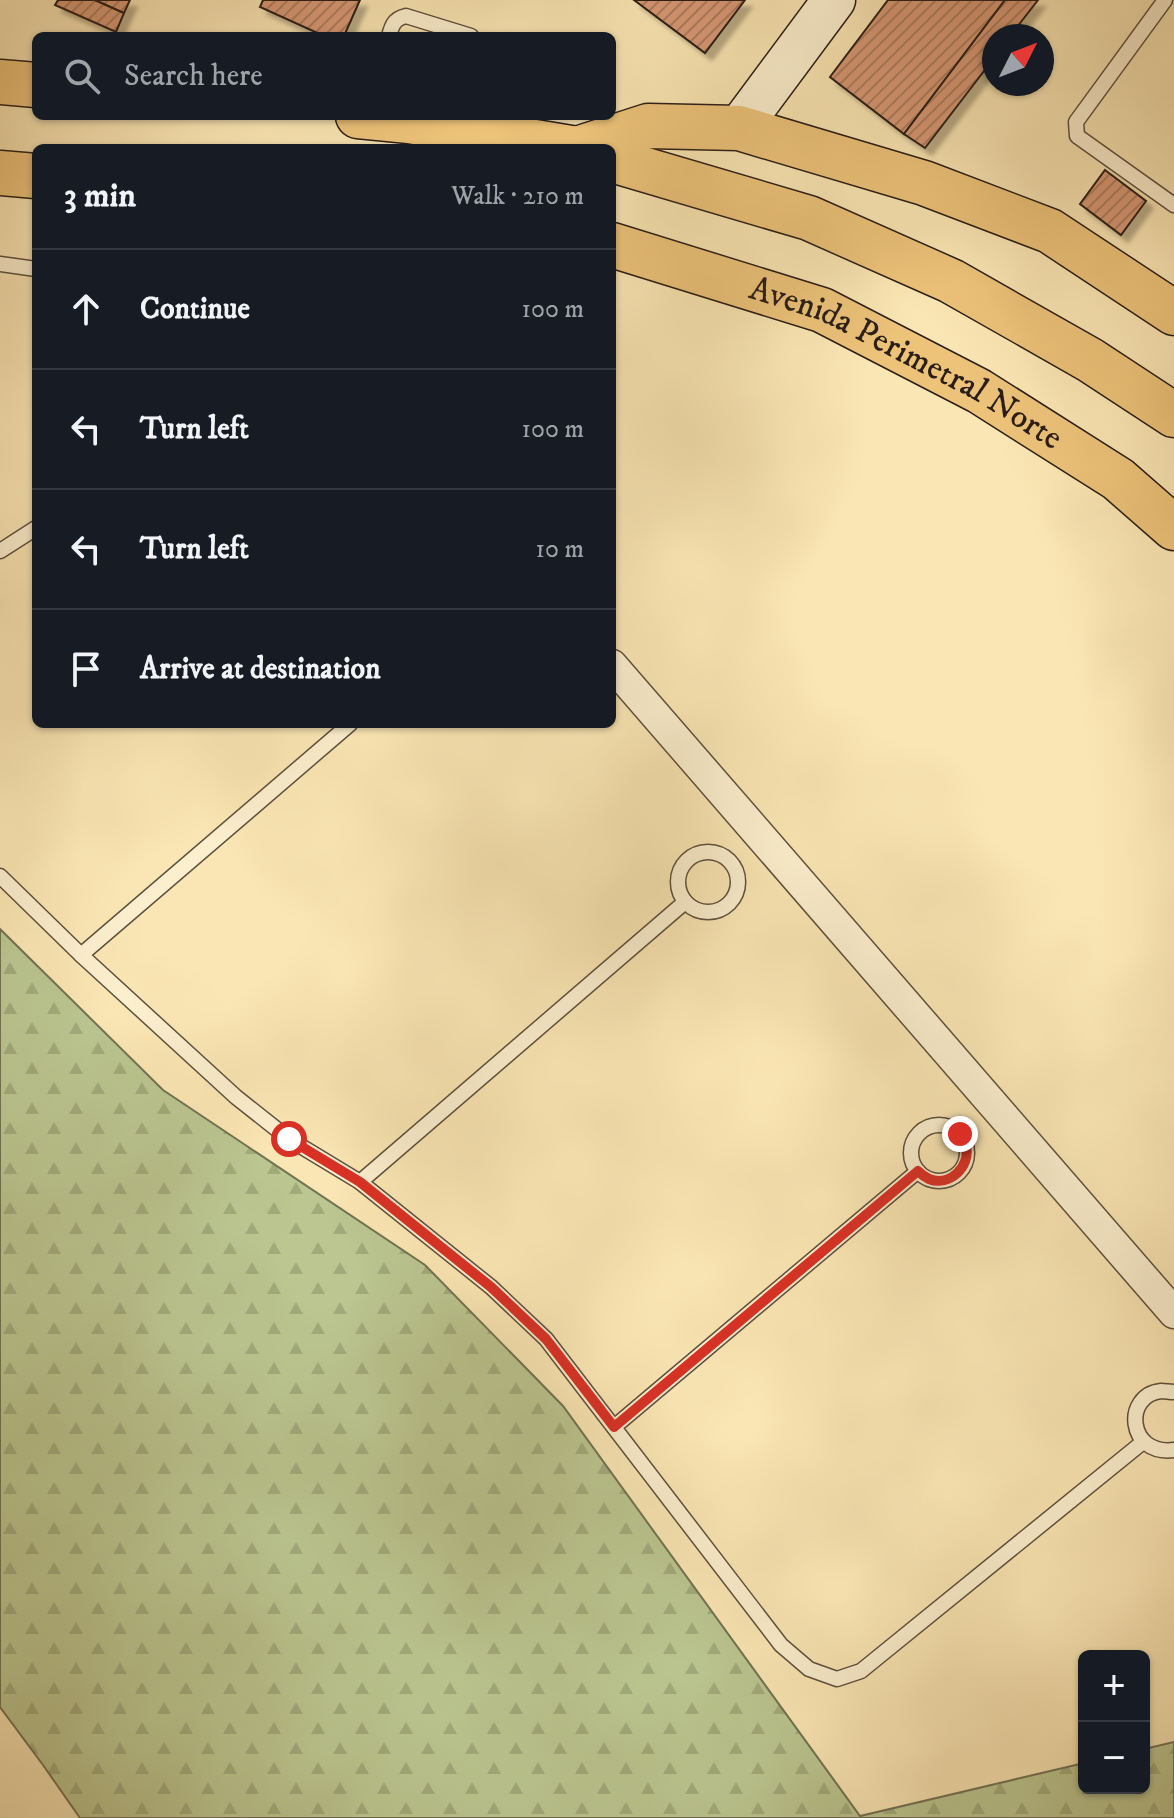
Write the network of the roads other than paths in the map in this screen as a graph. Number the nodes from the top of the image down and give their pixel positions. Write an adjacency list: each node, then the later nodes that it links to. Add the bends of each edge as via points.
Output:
1 (834, 0): 8 (main road)
2 (1165, 0): 14 (lane, via 1076,122 1077,136)
3 (390, 32): 4 (lane, via 392,24 406,16)
4 (458, 32)
5 (0, 82): 6 (highway)
6 (32, 85)
7 (400, 120): 9 (highway)
8 (739, 128): 10 (highway, via 648,126); 18 (highway, via 924,183 1050,231)
9 (547, 144)
10 (592, 144)
11 (616, 161): 19 (highway, via 809,218 951,281)
12 (0, 173): 13 (highway)
13 (32, 176)
14 (1174, 205)
15 (616, 246): 20 (highway, Avenida Perimetral Norte, via 822,310 979,391 1118,479)
16 (0, 264): 17 (lane)
17 (32, 268)
18 (1174, 313)
19 (1174, 415)
20 (1174, 528)
21 (32, 531): 22 (lane)
22 (0, 551)
23 (616, 670): 30 (street)
24 (345, 728): 27 (lane)
25 (0, 876): 27 (lane)
26 (685, 902): 26 (lane, via 714,912 728,905 737,892 738,877 731,863 718,854 688,859 680,872); 29 (lane)
27 (81, 955): 29 (lane, via 236,1097 289,1139)
28 (918, 1171): 28 (lane, via 930,1180 958,1174 967,1148 960,1134 933,1125 920,1132 911,1158); 32 (lane)
29 (360, 1182): 32 (lane, via 491,1287 546,1339)
30 (1174, 1313)
31 (1174, 1392): 33 (lane, via 1158,1391 1144,1398 1135,1427)
32 (614, 1427): 33 (lane, via 781,1645 809,1669 837,1679 861,1671)
33 (1143, 1442): 34 (lane, via 1156,1450)
34 (1174, 1450)

